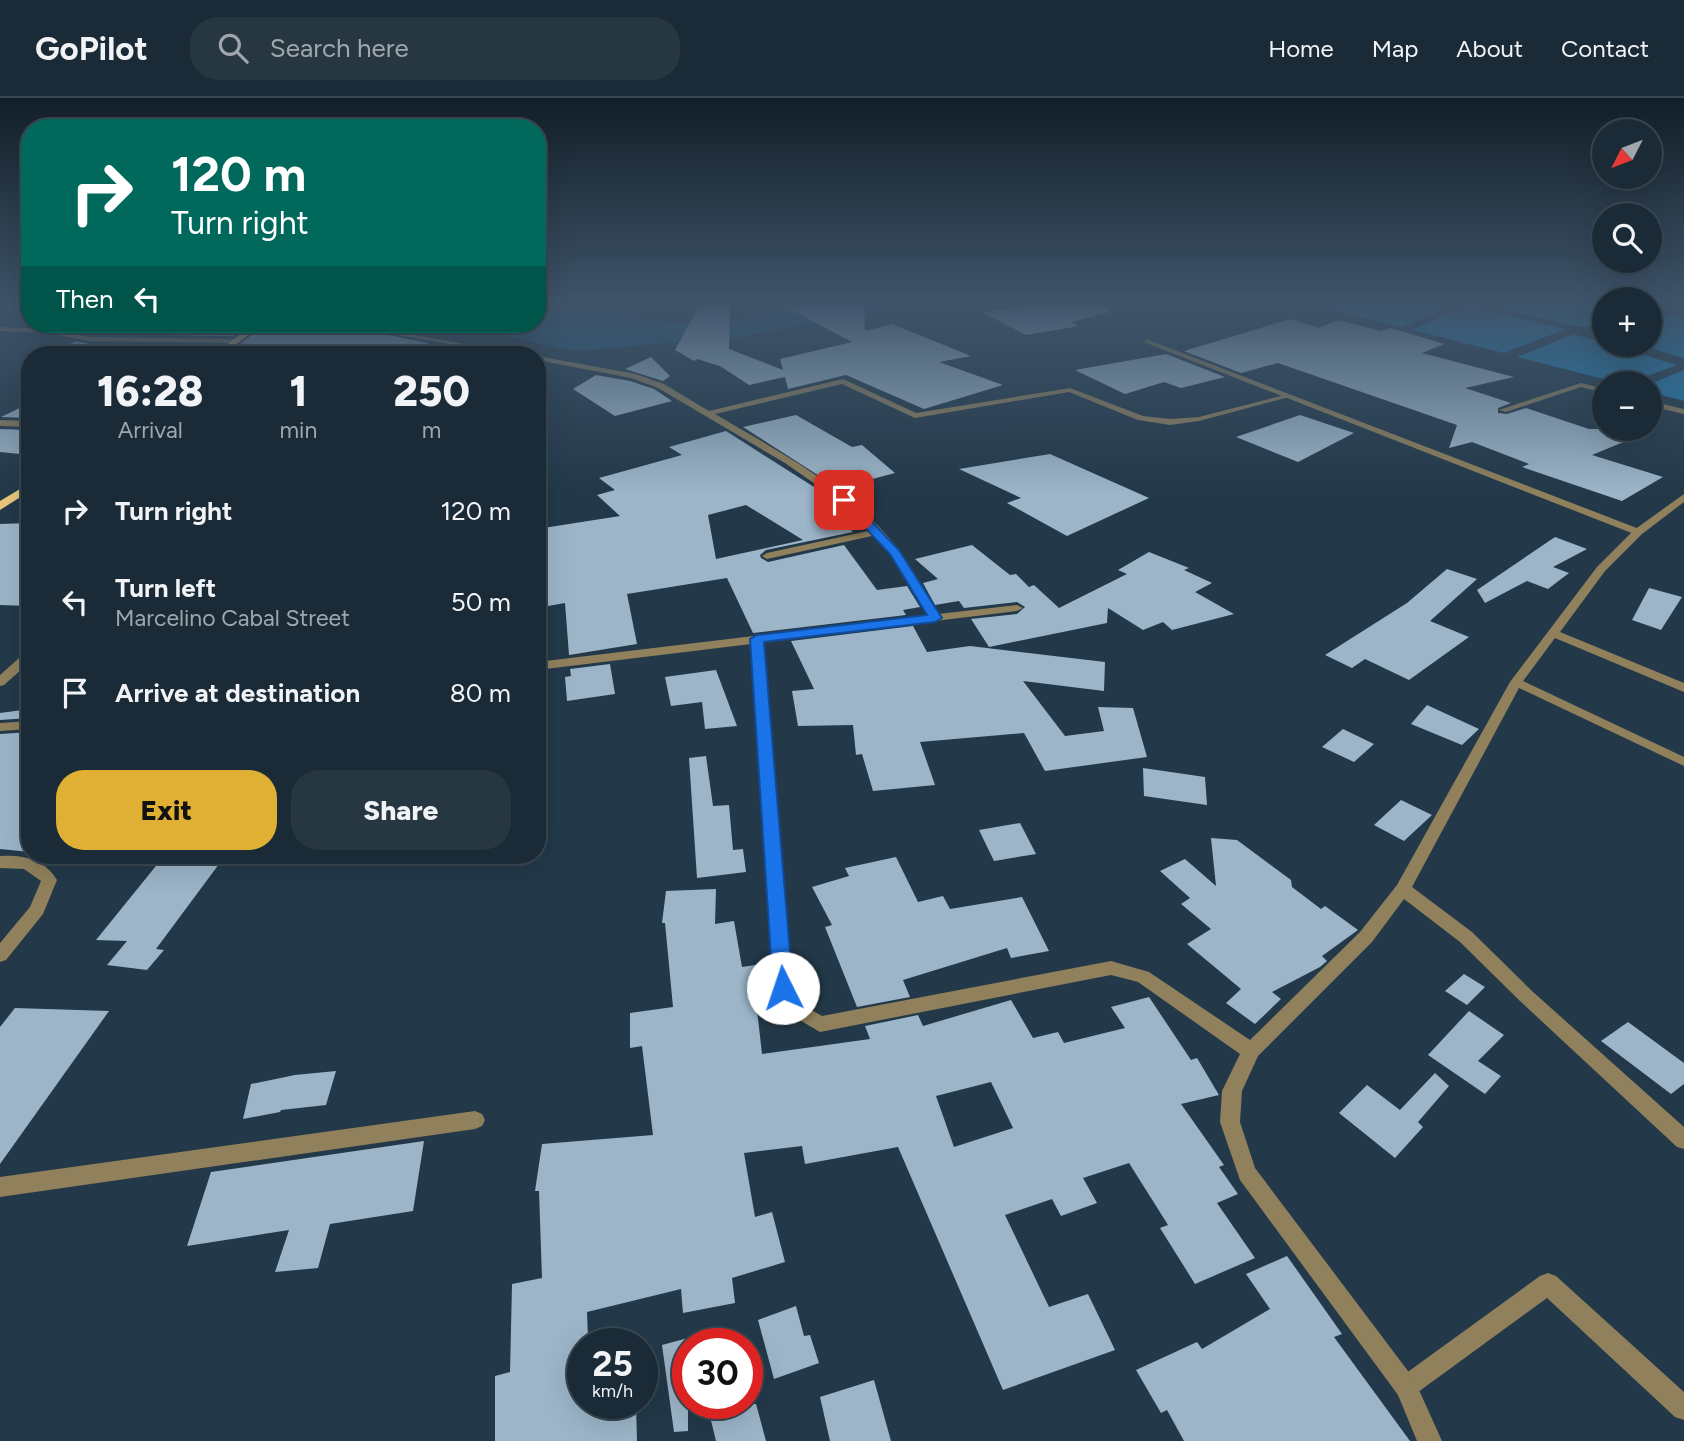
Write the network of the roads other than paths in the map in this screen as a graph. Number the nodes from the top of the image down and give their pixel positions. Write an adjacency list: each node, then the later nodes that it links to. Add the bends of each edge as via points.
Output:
1 (584, 368): 8 (street, via 645,380)
2 (1212, 368): 4 (street)
3 (1592, 388): 6 (street, via 1581,385)
4 (1285, 397): 8 (street, via 1170,422 1141,418 1070,390 915,416 843,381); 15 (street)
5 (1662, 406): 7 (street)
6 (1503, 410)
7 (1684, 412)
8 (709, 413): 14 (street, via 844,500)
9 (0, 423): 10 (street)
10 (21, 424)
11 (21, 492): 13 (main road)
12 (1684, 498): 15 (street)
13 (0, 506)
14 (877, 532): 16 (street); 18 (street, via 895,552)
15 (1638, 532): 19 (street, via 1601,569)
16 (767, 556)
17 (1017, 608): 18 (street)
18 (935, 618): 20 (street)
19 (1553, 633): 24 (street); 25 (street)
20 (757, 639): 22 (street); 34 (street, via 783,988 797,1010 820,1024 1111,968 1143,977)
21 (21, 663): 23 (street)
22 (546, 665)
23 (0, 681)
24 (1516, 682): 28 (street); 32 (street)
25 (1684, 688)
26 (21, 725): 27 (street)
27 (0, 727)
28 (1684, 762)
29 (0, 862): 30 (street)
30 (21, 862)
31 (28, 864): 33 (street, via 41,868 49,880 37,910)
32 (1403, 889): 34 (street, via 1366,937); 36 (street, via 1466,937)
33 (0, 956)
34 (1251, 1051): 38 (street, via 1232,1091 1230,1122 1247,1173)
35 (475, 1120): 37 (street)
36 (1684, 1140)
37 (0, 1187)
38 (1406, 1387): 39 (street, via 1548,1284); 40 (street)
39 (1684, 1408)
40 (1430, 1441)

